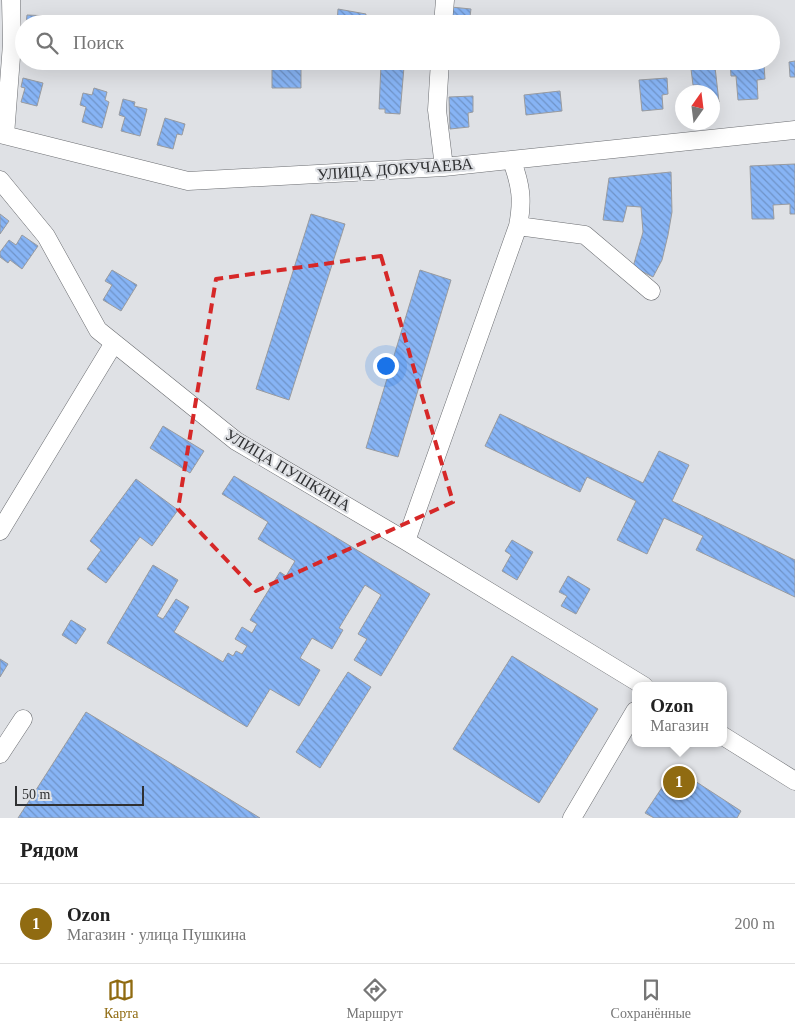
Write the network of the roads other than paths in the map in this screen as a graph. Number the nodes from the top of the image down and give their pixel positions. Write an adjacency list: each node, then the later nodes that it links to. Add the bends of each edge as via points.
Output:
1 (11, 0): 6 (street, via 12,44)
2 (445, 0): 3 (street)
3 (444, 15)
4 (439, 70): 8 (street, via 437,110)
5 (795, 130): 7 (street, УЛИЦА ДОКУЧАЕВА)
6 (2, 134): 8 (street, УЛИЦА ДОКУЧАЕВА, via 188,181)
7 (512, 161): 8 (street, УЛИЦА ДОКУЧАЕВА); 10 (street, via 521,184 522,207)
8 (444, 167)
9 (0, 180): 12 (street, УЛИЦА ПУШКИНА, via 46,236 98,330)
10 (518, 226): 11 (street, via 585,235); 14 (street)
11 (651, 291)
12 (114, 343): 13 (street); 14 (street, УЛИЦА ПУШКИНА, via 236,441)
13 (0, 530)
14 (406, 541): 15 (street, УЛИЦА ПУШКИНА)
15 (637, 682)
16 (632, 716): 21 (street)
17 (23, 719): 19 (street)
18 (727, 738): 20 (street)
19 (0, 754)
20 (795, 781)
21 (572, 818)

